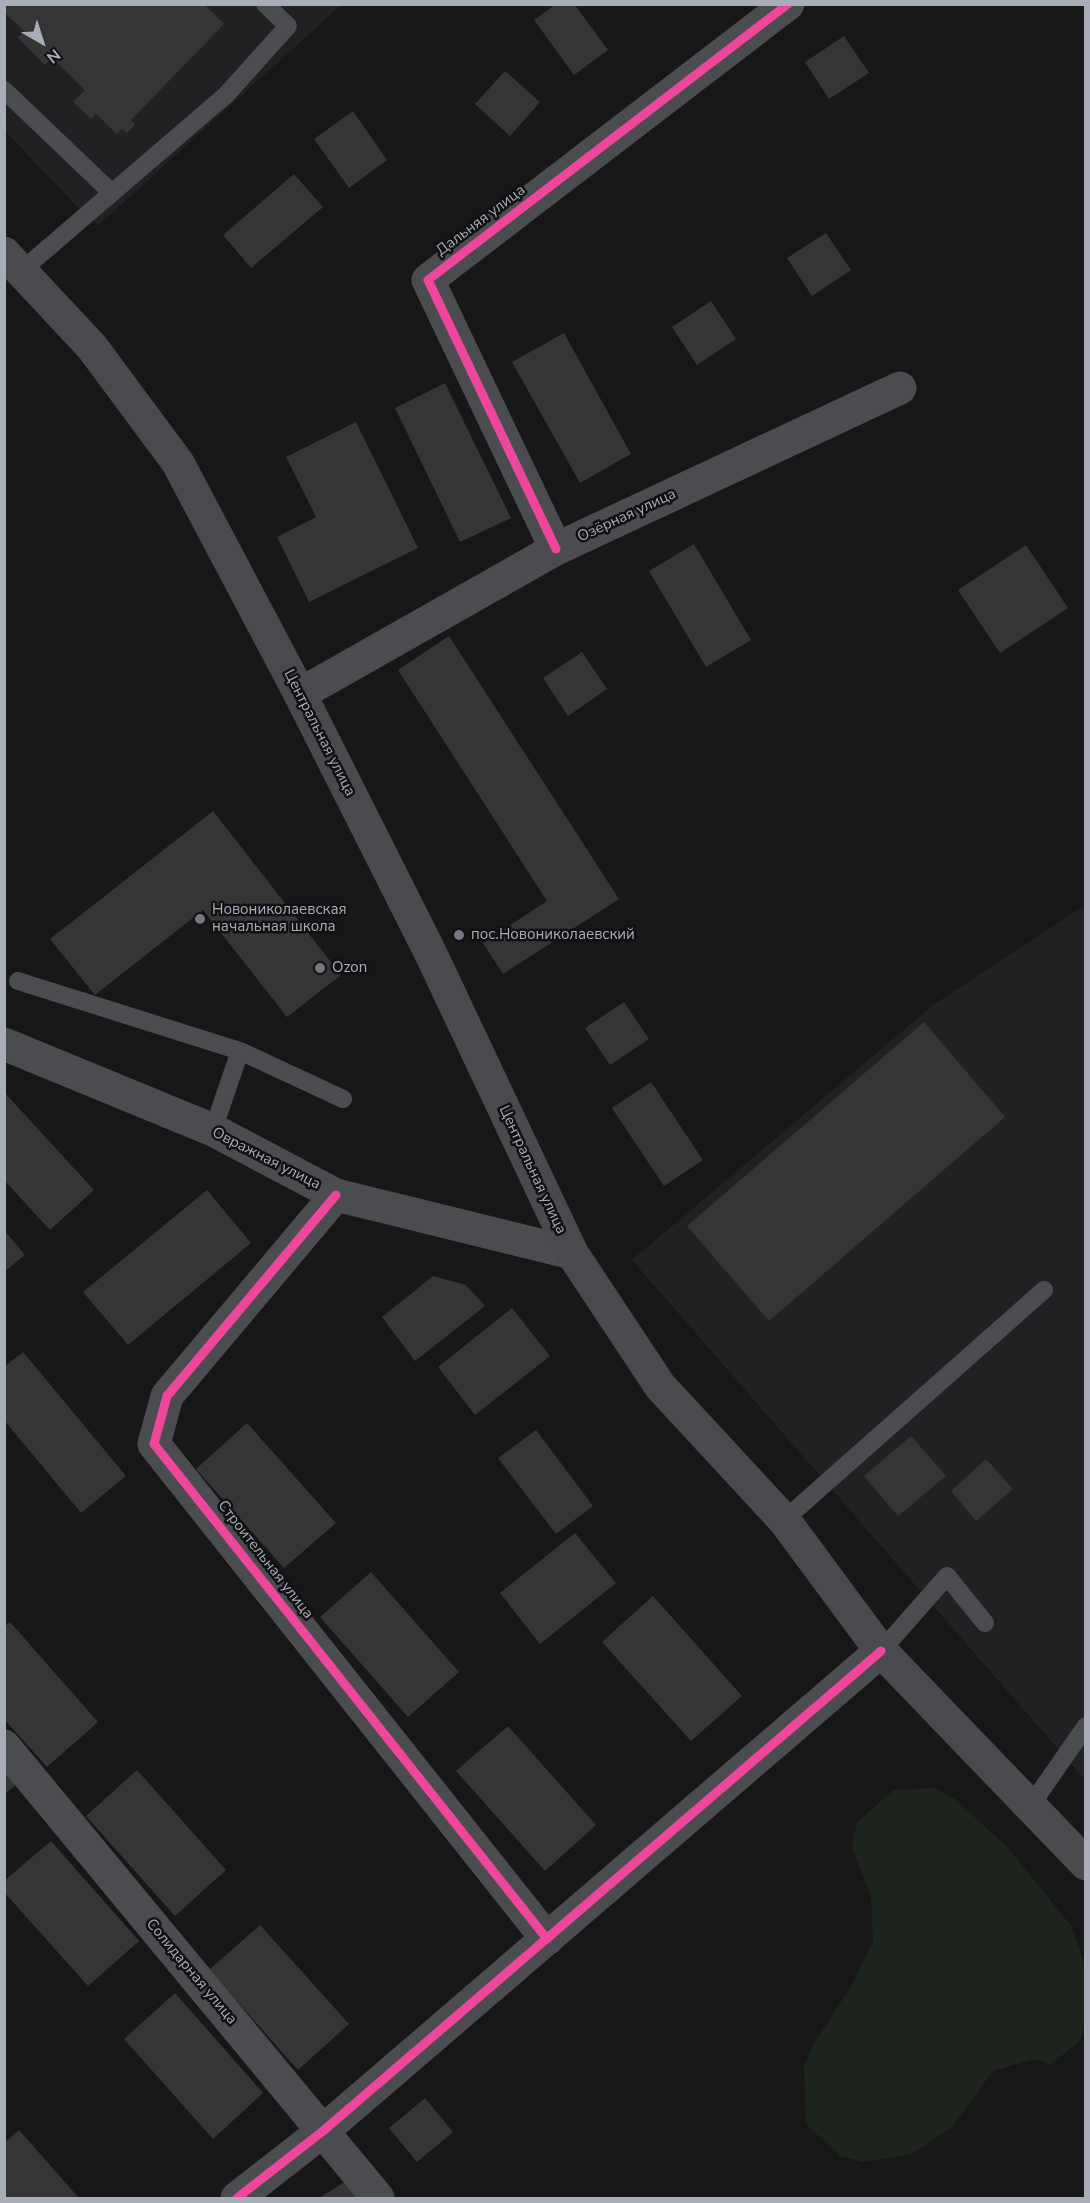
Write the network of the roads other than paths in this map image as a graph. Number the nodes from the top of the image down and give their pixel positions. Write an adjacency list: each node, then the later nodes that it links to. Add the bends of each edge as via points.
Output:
1 (266, 4): 4 (lane, via 288,26 226,95)
2 (788, 4): 7 (street, Дальняя улица, via 428,280)
3 (4, 90): 4 (lane)
4 (112, 193): 5 (lane)
5 (13, 262): 8 (main road, Центральная улица, via 92,347 178,463)
6 (900, 388): 7 (street, Озёрная улица)
7 (556, 549): 8 (street, Озёрная улица)
8 (300, 694): 15 (main road, Центральная улица, via 430,952)
9 (18, 981): 11 (lane)
10 (4, 1044): 13 (street, Овражная улица)
11 (240, 1051): 12 (lane); 13 (lane)
12 (343, 1099)
13 (213, 1130): 14 (street, Овражная улица)
14 (336, 1195): 15 (street, Овражная улица); 24 (street, Строительная улица, via 167,1396 154,1444)
15 (572, 1253): 17 (main road, Центральная улица, via 660,1386)
16 (1044, 1290): 17 (lane)
17 (784, 1520): 19 (main road, Центральная улица)
18 (984, 1623): 19 (lane, via 946,1576)
19 (881, 1651): 22 (main road, Центральная улица); 24 (street)
20 (1086, 1726): 22 (lane)
21 (4, 1746): 25 (street, Солидарная улица)
22 (1031, 1805): 23 (main road, Центральная улица)
23 (1086, 1864)
24 (547, 1939): 25 (street)
25 (322, 2131): 26 (street); 27 (street, Солидарная улица)
26 (237, 2199)
27 (378, 2199)

